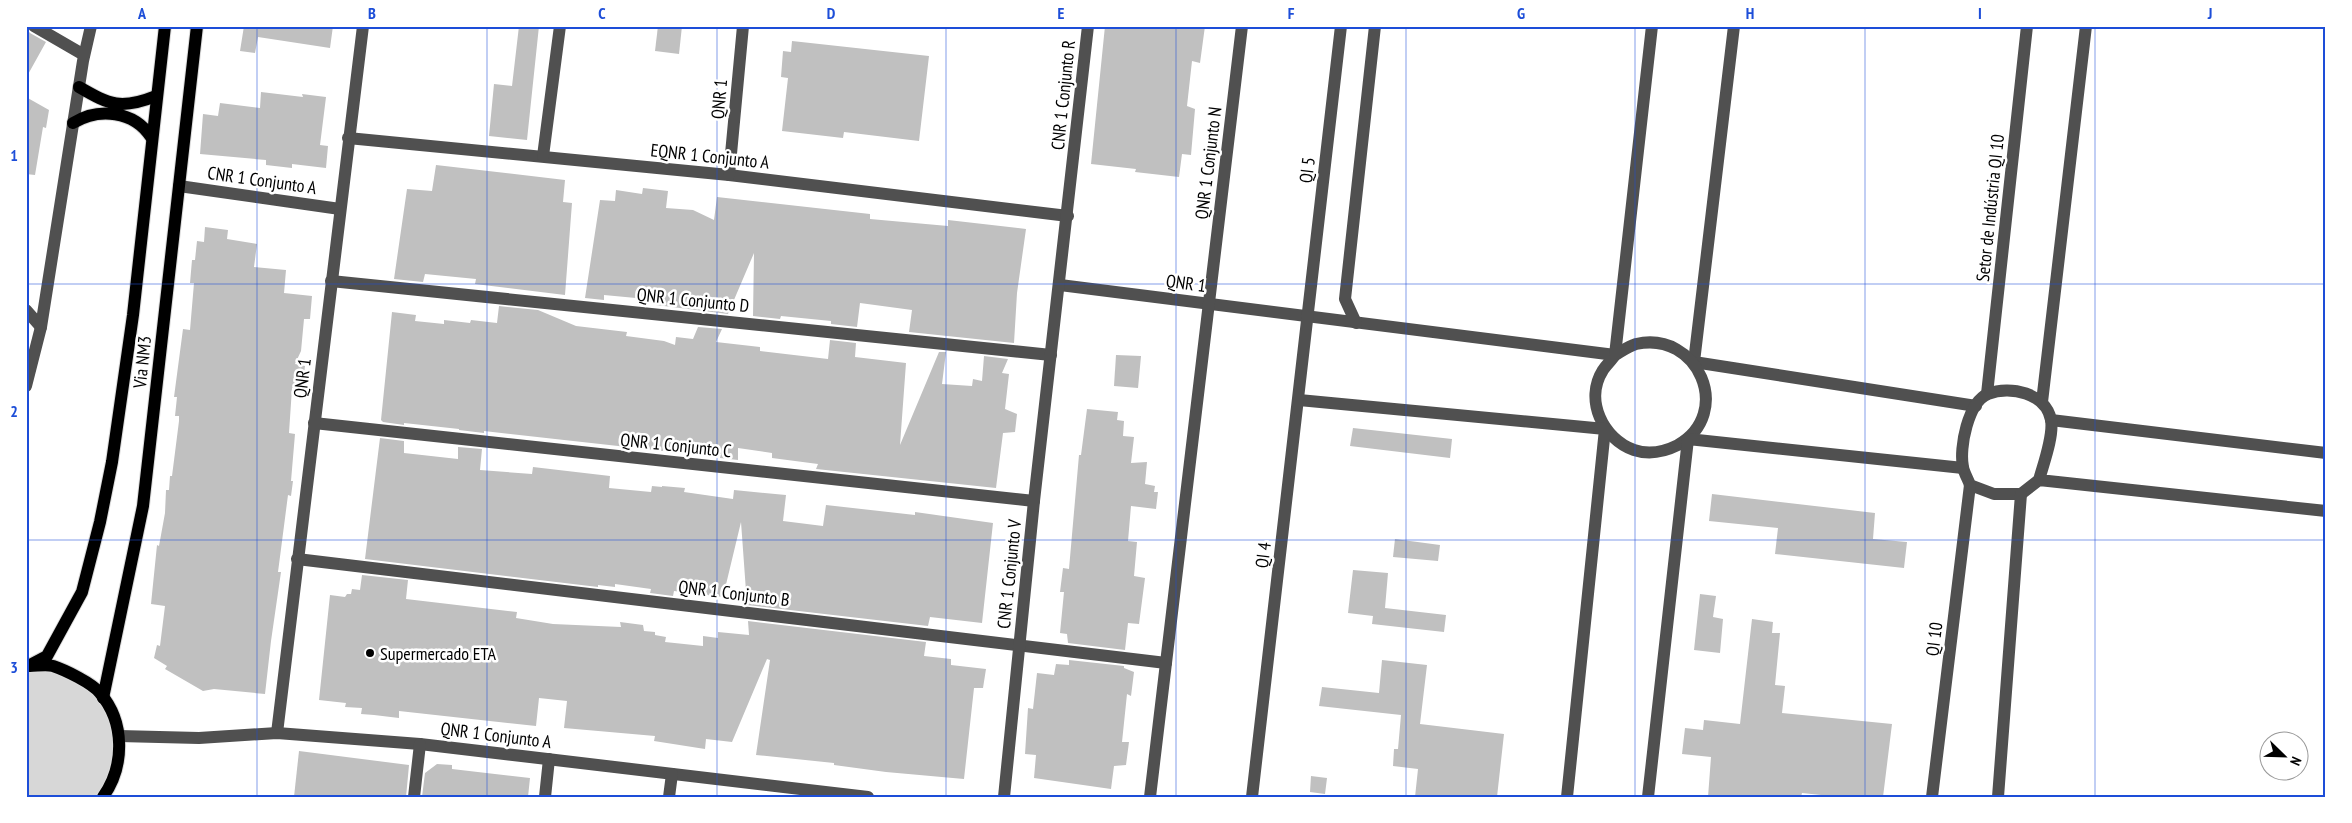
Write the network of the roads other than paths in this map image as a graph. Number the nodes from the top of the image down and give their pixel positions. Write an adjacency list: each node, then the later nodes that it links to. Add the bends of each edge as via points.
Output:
1 (34, 26): 16 (street)
2 (91, 26): 16 (street)
3 (165, 26): 18 (main road, Via NM3)
4 (197, 26): 24 (main road, Via NM3)
5 (362, 26): 21 (street, QNR 1)
6 (560, 26): 22 (street)
7 (743, 26): 23 (street, QNR 1)
8 (1088, 26): 26 (street, CNR 1 Conjunto R)
9 (1242, 26): 29 (street, QNR 1 Conjunto N)
10 (1341, 26): 31 (street, QI 5)
11 (1375, 26): 32 (street, via 1345,299)
12 (1652, 26): 35 (street)
13 (1734, 26): 36 (street)
14 (2027, 26): 38 (street, Setor de Indústria QI 10)
15 (2086, 26): 40 (street)
16 (84, 55): 17 (street)
17 (79, 87): 18 (main road, via 115,104 134,105); 19 (street)
18 (156, 96): 20 (main road, Via NM3)
19 (73, 123): 20 (main road, via 85,116 108,112 134,121); 33 (street)
20 (151, 137): 56 (main road, Via NM3, via 133,315 100,522 82,592 47,656)
21 (348, 138): 22 (street, EQNR 1 Conjunto A); 25 (street, QNR 1)
22 (543, 156): 23 (street, EQNR 1 Conjunto A)
23 (729, 175): 26 (street, EQNR 1 Conjunto A)
24 (179, 186): 25 (street, CNR 1 Conjunto A); 57 (main road, Via NM3, via 143,506)
25 (340, 209): 27 (street, QNR 1)
26 (1068, 216): 28 (street)
27 (331, 281): 34 (street, QNR 1 Conjunto D); 43 (street, QNR 1)
28 (1060, 286): 29 (street, QNR 1); 34 (street)
29 (1210, 304): 31 (street, QNR 1); 55 (street, QNR 1 Conjunto N)
30 (26, 310): 33 (street)
31 (1307, 317): 32 (street, QNR 1); 39 (street, QI 4)
32 (1356, 324): 35 (street, QNR 1)
33 (41, 327): 37 (street)
34 (1051, 355): 51 (street, CNR 1 Conjunto V)
35 (1616, 355): 36 (street, via 1634,344 1654,342 1675,347); 44 (street, via 1602,371 1596,390 1597,410)
36 (1694, 362): 41 (street); 45 (street, via 1704,381 1706,402 1701,422)
37 (26, 386)
38 (1987, 394): 40 (street, via 2015,389); 41 (street)
39 (1298, 400): 44 (street); 71 (street, QI 4)
40 (2042, 402): 42 (street)
41 (1976, 406): 47 (street, via 1962,439)
42 (2051, 420): 46 (street); 48 (street, via 2048,448)
43 (314, 423): 51 (street, QNR 1 Conjunto C); 53 (street, QNR 1)
44 (1605, 429): 45 (street, via 1622,445 1644,453 1667,451); 72 (street)
45 (1688, 439): 47 (street); 73 (street)
46 (2326, 453)
47 (1962, 468): 49 (street)
48 (2039, 480): 50 (street); 52 (street)
49 (1970, 485): 50 (street, via 1994,494); 74 (street, QI 10)
50 (2021, 494): 75 (street)
51 (1034, 501): 54 (street, CNR 1 Conjunto V)
52 (2326, 511)
53 (297, 559): 54 (street, QNR 1 Conjunto B); 58 (street, QNR 1)
54 (1020, 644): 55 (street, QNR 1 Conjunto B); 69 (street, CNR 1 Conjunto V)
55 (1166, 663): 70 (street, QNR 1 Conjunto N)
56 (27, 666): 57 (main road, via 52,666 90,684)
57 (103, 698): 59 (main road, via 115,717)
58 (277, 734): 59 (street, QNR 1 Conjunto A, via 199,738); 60 (street, QNR 1 Conjunto A)
59 (119, 736): 64 (main road, via 116,772)
60 (420, 744): 61 (street, QNR 1 Conjunto A); 65 (street)
61 (549, 759): 62 (street, QNR 1 Conjunto A); 66 (street)
62 (672, 774): 63 (street, QNR 1 Conjunto A); 67 (street)
63 (790, 793): 68 (street, QNR 1 Conjunto A)
64 (103, 797)
65 (414, 797)
66 (545, 797)
67 (669, 797)
68 (868, 797)
69 (1004, 797)
70 (1150, 797)
71 (1252, 797)
72 (1567, 797)
73 (1648, 797)
74 (1932, 797)
75 (1998, 797)

